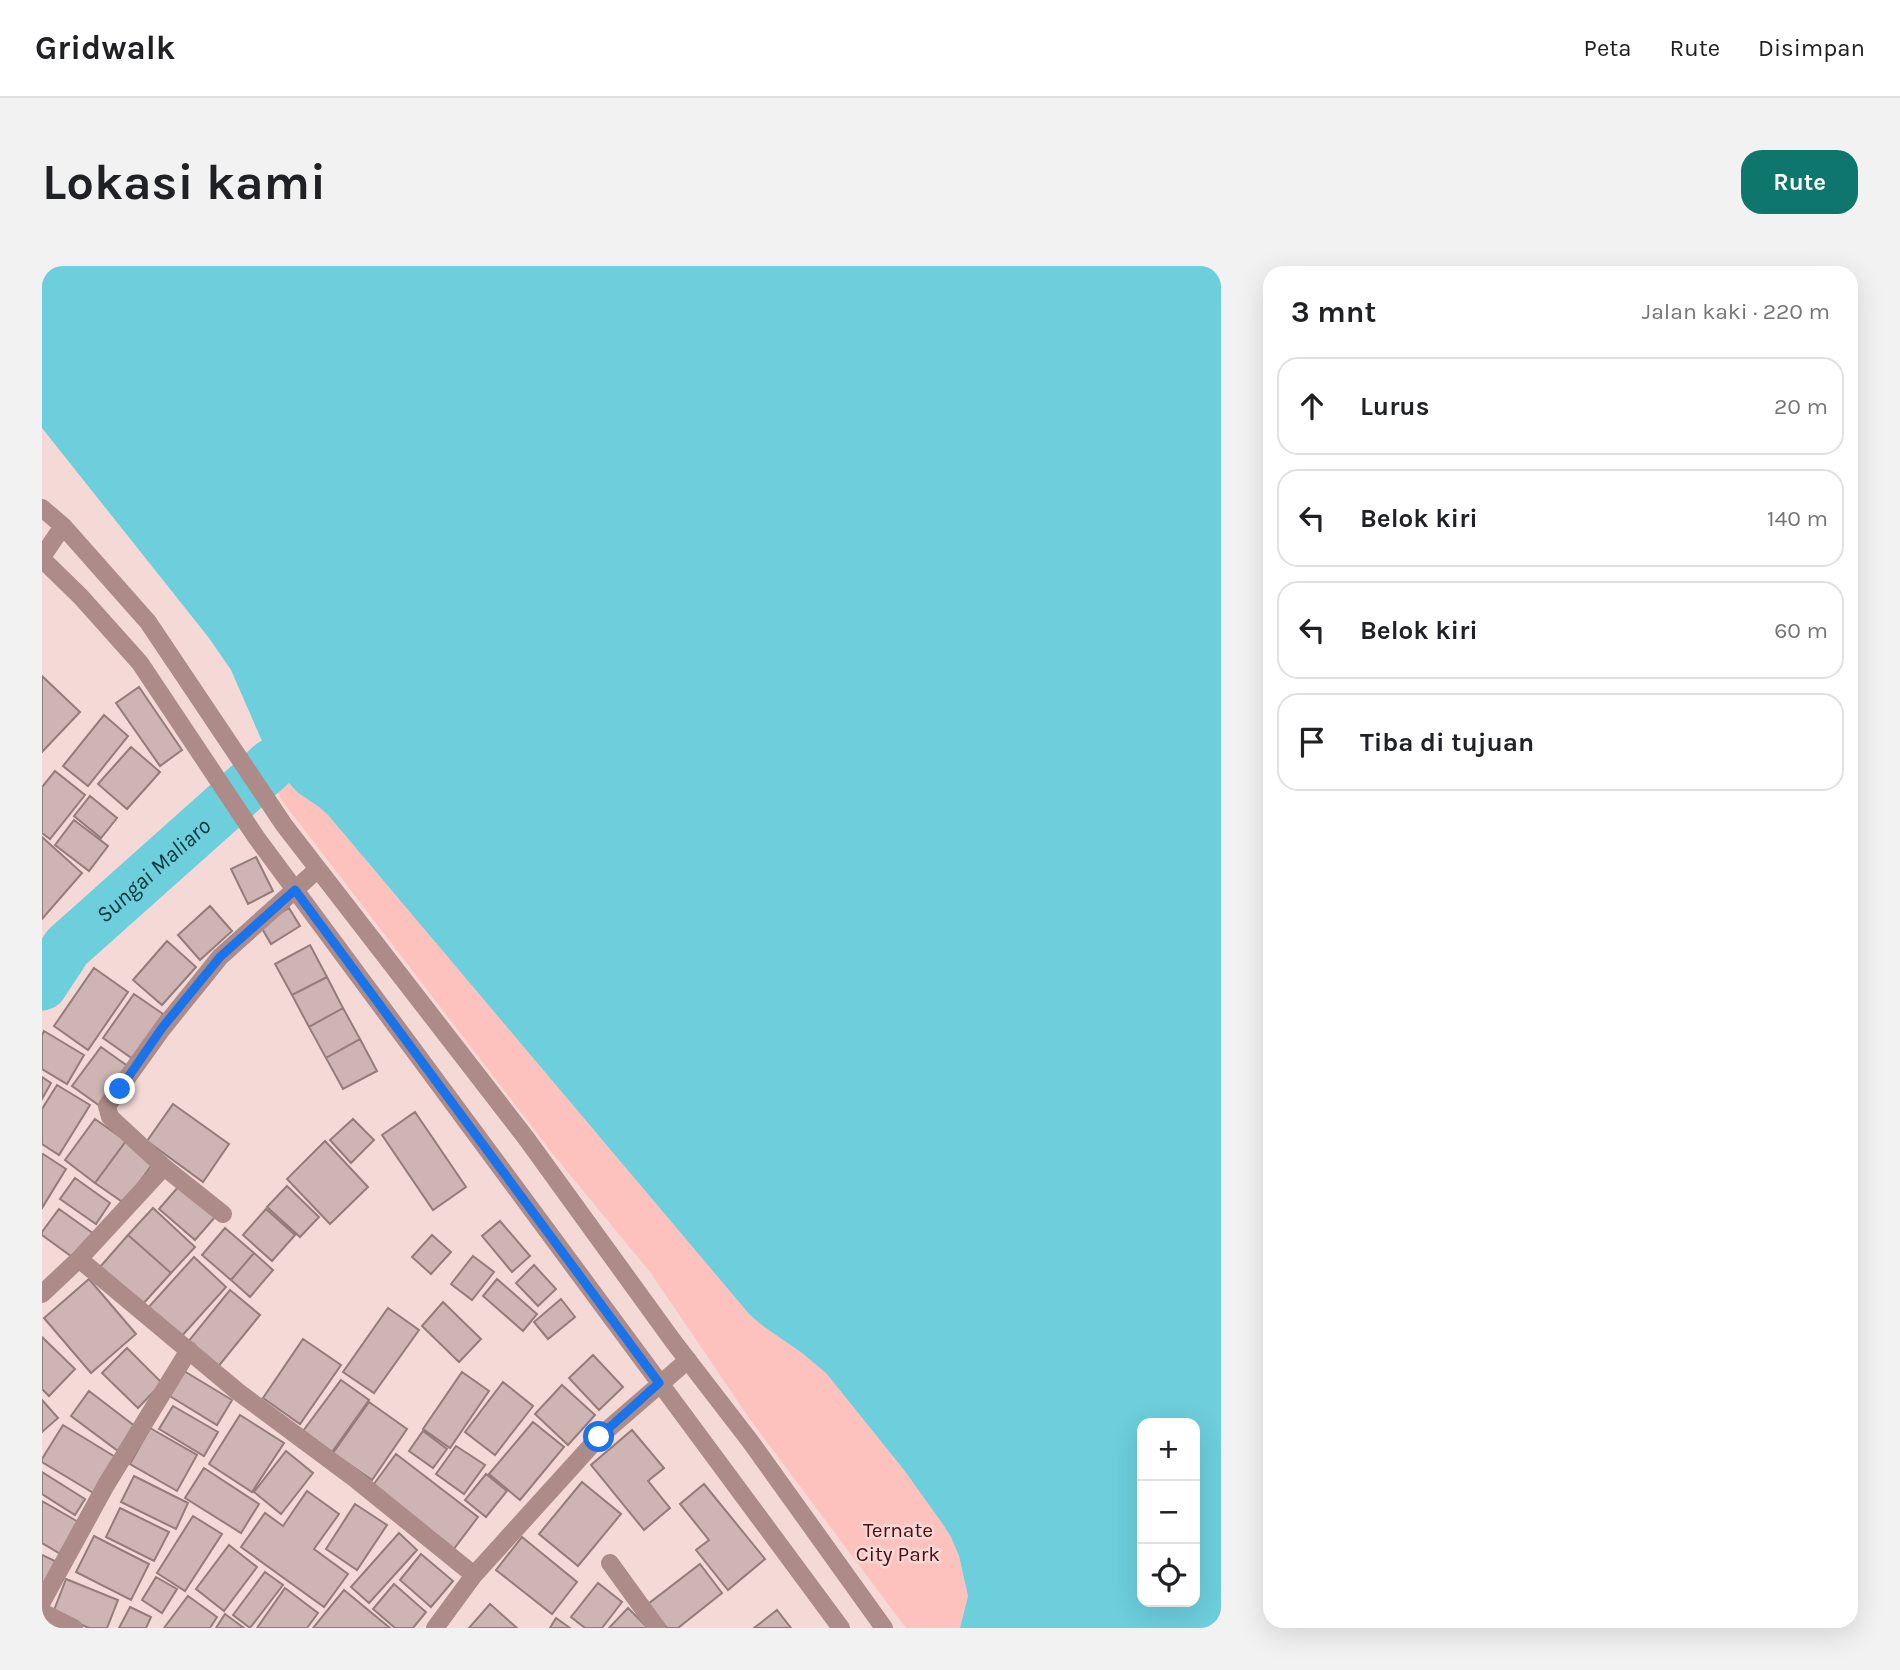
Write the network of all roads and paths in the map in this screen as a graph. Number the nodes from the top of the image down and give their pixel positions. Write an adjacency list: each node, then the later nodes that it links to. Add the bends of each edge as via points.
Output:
1 (42, 508): 2 (street)
2 (63, 526): 3 (street); 4 (street, via 148,622)
3 (42, 558): 5 (street, via 140,663)
4 (318, 869): 5 (street); 11 (street, via 526,1138)
5 (295, 890): 6 (street, via 220,957 107,1106 110,1116); 12 (street)
6 (164, 1167): 7 (street); 8 (street)
7 (223, 1214)
8 (79, 1259): 9 (street); 10 (street)
9 (42, 1294)
10 (189, 1350): 14 (street); 15 (street, via 106,1485)
11 (688, 1360): 12 (street); 21 (street)
12 (659, 1383): 14 (street, via 599,1437); 20 (street)
13 (610, 1563): 19 (street)
14 (474, 1575): 18 (street)
15 (42, 1602)
16 (42, 1612): 17 (street)
17 (74, 1628)
18 (435, 1628)
19 (657, 1628)
20 (841, 1628)
21 (884, 1628)

